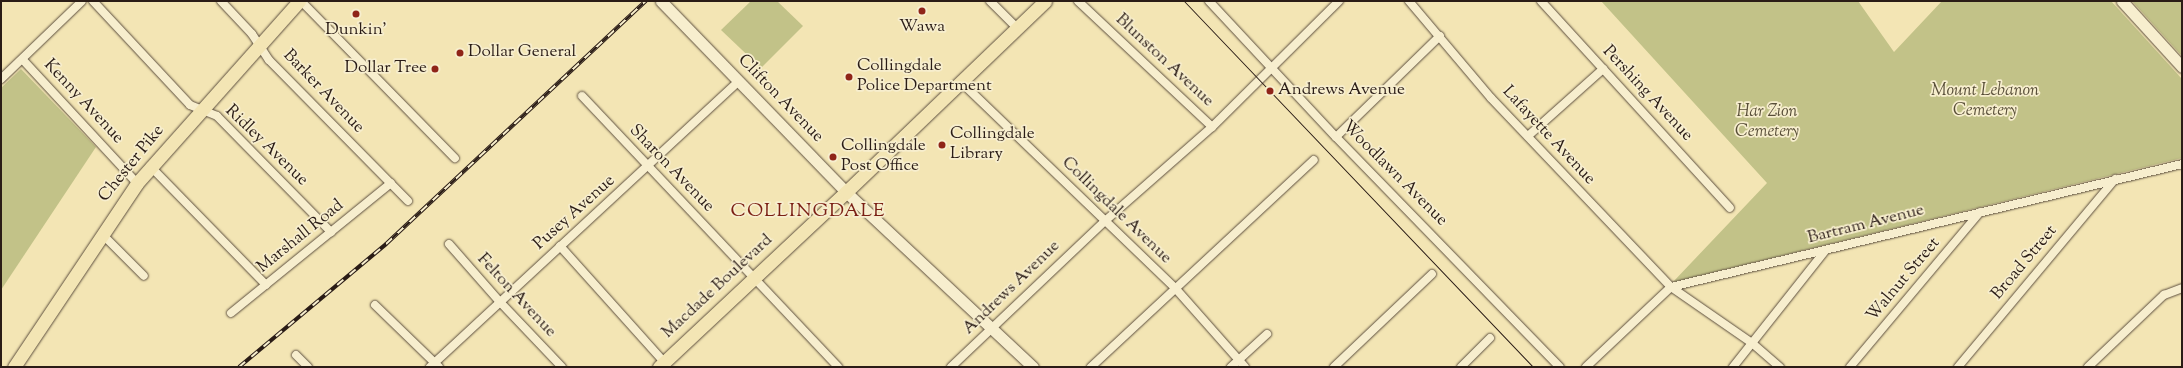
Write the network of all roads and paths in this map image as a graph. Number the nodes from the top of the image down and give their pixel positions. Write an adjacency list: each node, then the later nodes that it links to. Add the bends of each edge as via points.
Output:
1 (82, 1): 17 (street)
2 (93, 1): 25 (street, Ridley Avenue, via 190,105)
3 (221, 1): 16 (street, Barker Avenue)
4 (300, 1): 16 (main road, Chester Pike); 29 (street)
5 (661, 1): 22 (street, Clifton Avenue)
6 (990, 1): 14 (street)
7 (1045, 1): 14 (main road, Macdade Boulevard)
8 (1078, 1): 26 (street, Blunston Avenue)
9 (1209, 1): 18 (street, Woodlawn Avenue)
10 (1338, 1): 18 (street, Andrews Avenue)
11 (1409, 1): 15 (street, Lafayette Avenue)
12 (1541, 1): 20 (street, Pershing Avenue)
13 (2122, 1): 19 (street)
14 (1017, 28): 23 (main road, Macdade Boulevard)
15 (1440, 36): 27 (street, Lafayette Avenue, via 1491,98); 28 (street)
16 (259, 44): 25 (main road, Chester Pike); 36 (street, Barker Avenue, via 270,60)
17 (23, 60): 21 (street); 35 (street, Kenny Avenue)
18 (1272, 67): 26 (street, Andrews Avenue); 28 (street, Woodlawn Avenue)
19 (2182, 67)
20 (1603, 69): 27 (street); 39 (street, Pershing Avenue)
21 (1, 79)
22 (739, 81): 33 (street, Pusey Avenue); 37 (street, Clifton Avenue)
23 (961, 82): 37 (main road, Macdade Boulevard); 41 (street, Collingdale Avenue)
24 (582, 96): 33 (street, Sharon Avenue)
25 (201, 109): 32 (main road, Chester Pike); 42 (street, Ridley Avenue, via 216,116)
26 (1212, 127): 41 (street, Andrews Avenue)
27 (1528, 136): 51 (street, Lafayette Avenue)
28 (1336, 137): 76 (street, Woodlawn Avenue)
29 (455, 158)
30 (1314, 160): 53 (street)
31 (2182, 164): 34 (street, Bartram Avenue)
32 (150, 166): 35 (main road, Chester Pike); 50 (street)
33 (647, 167): 45 (street, Pusey Avenue); 49 (street, Sharon Avenue)
34 (2115, 179): 40 (street, Bartram Avenue); 81 (street, Broad Street)
35 (137, 182): 43 (main road, Chester Pike)
36 (391, 183): 38 (street, Barker Avenue); 42 (street, Marshall Road)
37 (846, 192): 49 (main road, Macdade Boulevard); 57 (street, Clifton Avenue)
38 (408, 201)
39 (1730, 208)
40 (1980, 212): 46 (street, Bartram Avenue); 80 (street, Walnut Street)
41 (1105, 221): 53 (street, Collingdale Avenue); 57 (street, Andrews Avenue)
42 (331, 232): 50 (street, Marshall Road)
43 (102, 234): 48 (street); 65 (main road, Chester Pike)
44 (449, 244): 54 (street, Felton Avenue)
45 (560, 246): 54 (street, Pusey Avenue); 63 (street)
46 (1825, 251): 51 (street, Bartram Avenue); 60 (street)
47 (1432, 274): 74 (street)
48 (144, 276)
49 (754, 277): 63 (main road, Macdade Boulevard); 68 (street, Sharon Avenue)
50 (266, 285): 56 (street, Marshall Road)
51 (1670, 287): 60 (street, Lafayette Avenue); 77 (street)
52 (2182, 288): 82 (street, via 2164,296)
53 (1176, 289): 62 (street, Collingdale Avenue); 71 (street)
54 (500, 302): 64 (street, Pusey Avenue); 67 (street, Felton Avenue)
55 (375, 305): 64 (street)
56 (231, 313)
57 (991, 329): 69 (street, Andrews Avenue); 70 (street, Clifton Avenue)
58 (1267, 334): 62 (street)
59 (1490, 338): 75 (street)
60 (1752, 343): 78 (street); 79 (street, Lafayette Avenue)
61 (296, 355): 66 (street)
62 (1238, 360): 72 (street); 73 (street, Collingdale Avenue)
63 (662, 364)
64 (434, 366)
65 (14, 367)
66 (308, 367)
67 (562, 367)
68 (838, 367)
69 (951, 367)
70 (1033, 367)
71 (1091, 367)
72 (1231, 367)
73 (1245, 367)
74 (1334, 367)
75 (1461, 367)
76 (1560, 367)
77 (1586, 367)
78 (1733, 367)
79 (1780, 367)
80 (1850, 367)
81 (1958, 367)
82 (2088, 367)

